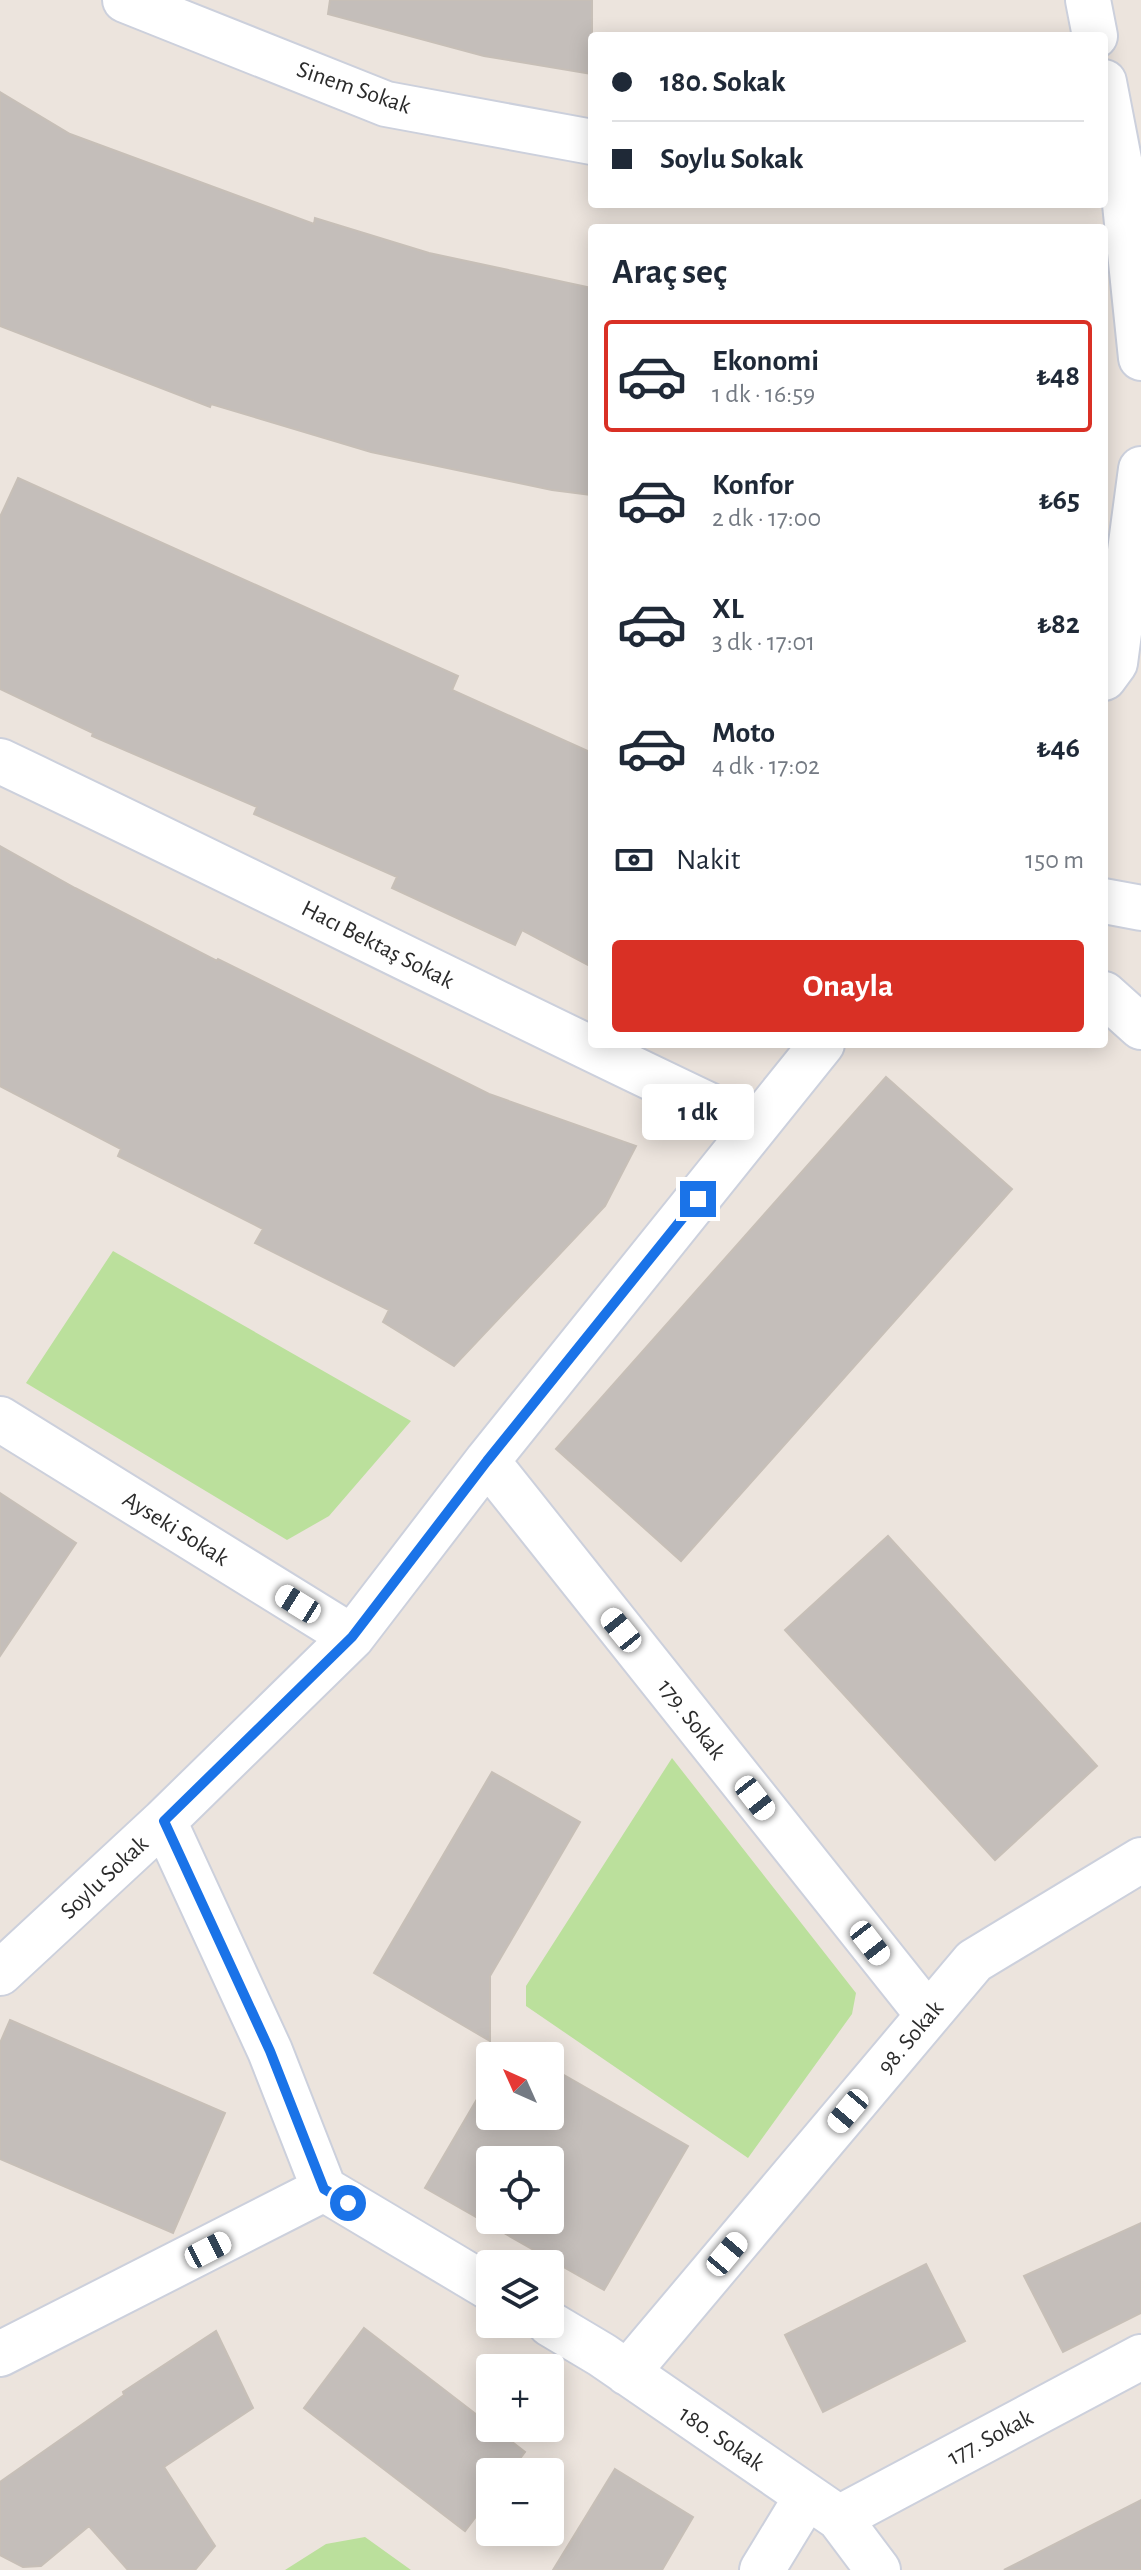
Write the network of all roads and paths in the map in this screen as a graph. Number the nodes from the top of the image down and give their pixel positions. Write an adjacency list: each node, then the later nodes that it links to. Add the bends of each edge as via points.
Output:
1 (125, 0): 3 (street, Sinem Sokak)
2 (1088, 0): 4 (street)
3 (197, 13): 6 (street, Sinem Sokak, via 386,104)
4 (1094, 32)
5 (1108, 103): 7 (street)
6 (588, 141)
7 (1122, 175): 8 (street)
8 (1141, 358)
9 (1141, 469): 10 (street, via 1115,663)
10 (1108, 673)
11 (0, 761): 17 (street, Hacı Bektaş Sokak)
12 (1108, 902): 13 (street)
13 (1141, 908)
14 (1108, 998): 15 (street)
15 (1141, 1027)
16 (819, 1048): 17 (street, Soylu Sokak)
17 (755, 1127): 19 (street, Soylu Sokak)
18 (0, 1419): 20 (street, Ayseki Sokak)
19 (487, 1461): 20 (street, Soylu Sokak); 24 (street, 179. Sokak)
20 (352, 1637): 21 (street, Soylu Sokak)
21 (164, 1821): 23 (street, Soylu Sokak); 25 (street, via 270,2051)
22 (1141, 1860): 24 (street, 98. Sokak, via 974,1961)
23 (0, 1973)
24 (928, 2015): 30 (street, 98. Sokak)
25 (324, 2189): 26 (street); 28 (street)
26 (476, 2280)
27 (564, 2333): 30 (street, 180. Sokak)
28 (0, 2354)
29 (1141, 2357): 31 (street, 177. Sokak)
30 (627, 2373): 31 (street, 180. Sokak)
31 (823, 2507): 32 (street); 33 (street, 180. Sokak)
32 (762, 2570)
33 (878, 2570)

